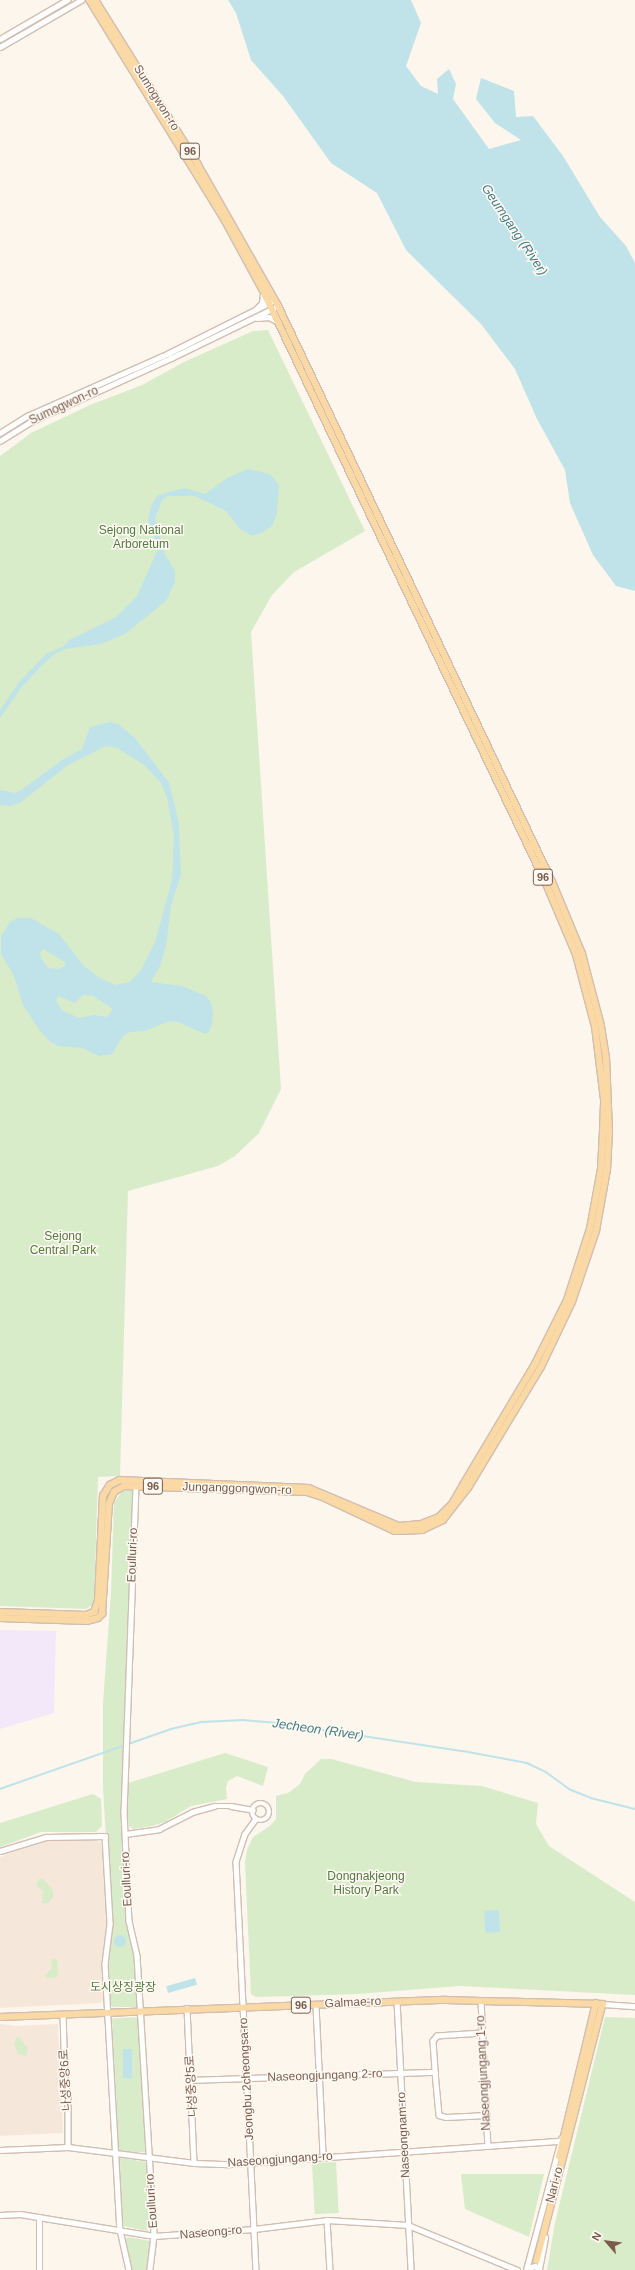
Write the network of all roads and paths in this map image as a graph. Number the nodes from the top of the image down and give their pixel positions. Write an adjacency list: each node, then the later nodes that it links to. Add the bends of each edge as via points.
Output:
1 (67, 0): 5 (street)
2 (81, 0): 6 (street)
3 (89, 0): 7 (main road, Sumogwon-ro / 96, via 225,221)
4 (96, 0): 8 (main road, Sumogwon-ro / 96, via 198,166)
5 (0, 39)
6 (0, 47)
7 (263, 291): 9 (main road, 96); 10 (street, via 262,303)
8 (276, 303): 9 (street, Sumogwon-ro); 16 (main road, 96, via 552,882 582,954 601,1026 606,1065 609,1132 602,1200 592,1246 558,1334)
9 (270, 306): 10 (street, Sumogwon-ro); 11 (street, Sumogwon-ro); 12 (main road, 96)
10 (254, 312): 13 (street, Sumogwon-ro, via 27,416)
11 (253, 318): 12 (street, via 269,317); 14 (street, Sumogwon-ro, via 30,422)
12 (277, 321): 16 (main road, 96, via 546,884 576,955 595,1027 604,1100 603,1132 598,1191 586,1244 553,1332)
13 (0, 433)
14 (0, 441)
15 (136, 1486): 17 (main road, Junganggongwon-ro / 96, via 307,1492 325,1498 382,1527 395,1531); 19 (main road, Junganggongwon-ro / 96, via 119,1489 109,1504 105,1609 98,1618 87,1621); 22 (street, Eoulluri-ro, via 127,1696)
16 (466, 1487): 17 (main road, 96, via 454,1505 439,1516)
17 (411, 1529): 18 (main road, Junganggongwon-ro / 96, via 386,1522 321,1491 309,1488 120,1480 110,1485 103,1496 98,1601 94,1612 86,1615)
18 (0, 1612)
19 (0, 1618)
20 (253, 1810): 21 (street); 21 (street, via 261,1804 270,1810 265,1820); 22 (street, via 214,1806 192,1812 158,1829)
21 (256, 1819): 31 (street, Jeongbu 2cheongsa-ro, via 246,1834 236,1862)
22 (125, 1834): 33 (street, Eoulluri-ro, via 129,1921 137,1956)
23 (0, 1851): 32 (street, Eoulluri-ro, via 46,1837 105,1836 110,1924 105,1964)
24 (481, 2000): 25 (main road, Galmae-ro / 96); 26 (main road, Galmae-ro / 96); 36 (street, Naseongjungang 1-ro)
25 (397, 2001): 28 (main road, Galmae-ro / 96); 38 (street, Naseongnam-ro)
26 (596, 2004): 27 (main road, Galmae-ro / 96); 43 (main road, Nari-ro)
27 (603, 2004): 29 (street, Galmae-ro); 42 (main road, Nari-ro)
28 (316, 2005): 31 (main road, Galmae-ro / 96); 39 (street)
29 (635, 2006)
30 (187, 2008): 31 (main road, Galmae-ro / 96); 33 (main road, Galmae-ro / 96); 41 (street, 나성중앙5로)
31 (244, 2008): 40 (street, Jeongbu 2cheongsa-ro)
32 (108, 2012): 33 (main road, Galmae-ro / 96); 34 (main road, Galmae-ro / 96); 49 (street, Eoulluri-ro)
33 (141, 2012): 51 (street, Eoulluri-ro)
34 (63, 2014): 35 (main road, Galmae-ro / 96); 47 (street, 나성중앙6로)
35 (0, 2017)
36 (482, 2033): 37 (street, via 437,2036 433,2042); 44 (street, Naseongjungang 1-ro)
37 (435, 2072): 38 (street, Naseongjungang 2-ro); 44 (street, via 439,2115)
38 (400, 2074): 39 (street, Naseongjungang 2-ro); 50 (street, Naseongnam-ro)
39 (319, 2076): 40 (street, Naseongjungang 2-ro); 52 (street)
40 (247, 2079): 41 (street, Naseongjungang 2-ro); 54 (street, Jeongbu 2cheongsa-ro)
41 (191, 2080): 53 (street, 나성중앙5로)
42 (577, 2111): 43 (main road, Nari-ro, via 535,2260); 70 (street)
43 (569, 2112): 45 (street)
44 (486, 2115): 46 (street, Naseongjungang 1-ro)
45 (560, 2141): 46 (street, Naseongjungang-ro); 62 (street)
46 (488, 2146): 50 (street, Naseongjungang-ro)
47 (68, 2147): 48 (street, Naseongjungang-ro); 49 (street, Naseongjungang-ro)
48 (0, 2150)
49 (117, 2152): 51 (street, Naseongjungang-ro); 60 (street, Eoulluri-ro)
50 (405, 2152): 52 (street, Naseongjungang-ro); 58 (street, Naseongnam-ro)
51 (149, 2156): 53 (street, Naseongjungang-ro); 61 (street, Eoulluri-ro)
52 (323, 2156): 54 (street, Naseongjungang-ro)
53 (194, 2163): 54 (street, Naseongjungang-ro)
54 (251, 2163): 59 (street, Jeongbu 2cheongsa-ro)
55 (0, 2215): 56 (street, Naseong-ro)
56 (39, 2217): 60 (street, Naseong-ro); 63 (street)
57 (327, 2220): 58 (street, Naseong-ro); 59 (street, Naseong-ro); 67 (street)
58 (408, 2225): 68 (street, Naseongnam-ro); 69 (street, Naseong-ro)
59 (254, 2229): 61 (street, Naseong-ro); 66 (street, Jeongbu 2cheongsa-ro)
60 (120, 2230): 61 (street, Naseong-ro); 64 (street, Eoulluri-ro)
61 (154, 2236): 65 (street, Eoulluri-ro)
62 (527, 2269): 70 (street, via 535,2266)
63 (40, 2270)
64 (129, 2270)
65 (150, 2270)
66 (256, 2270)
67 (330, 2270)
68 (410, 2270)
69 (517, 2270)
70 (539, 2270)

